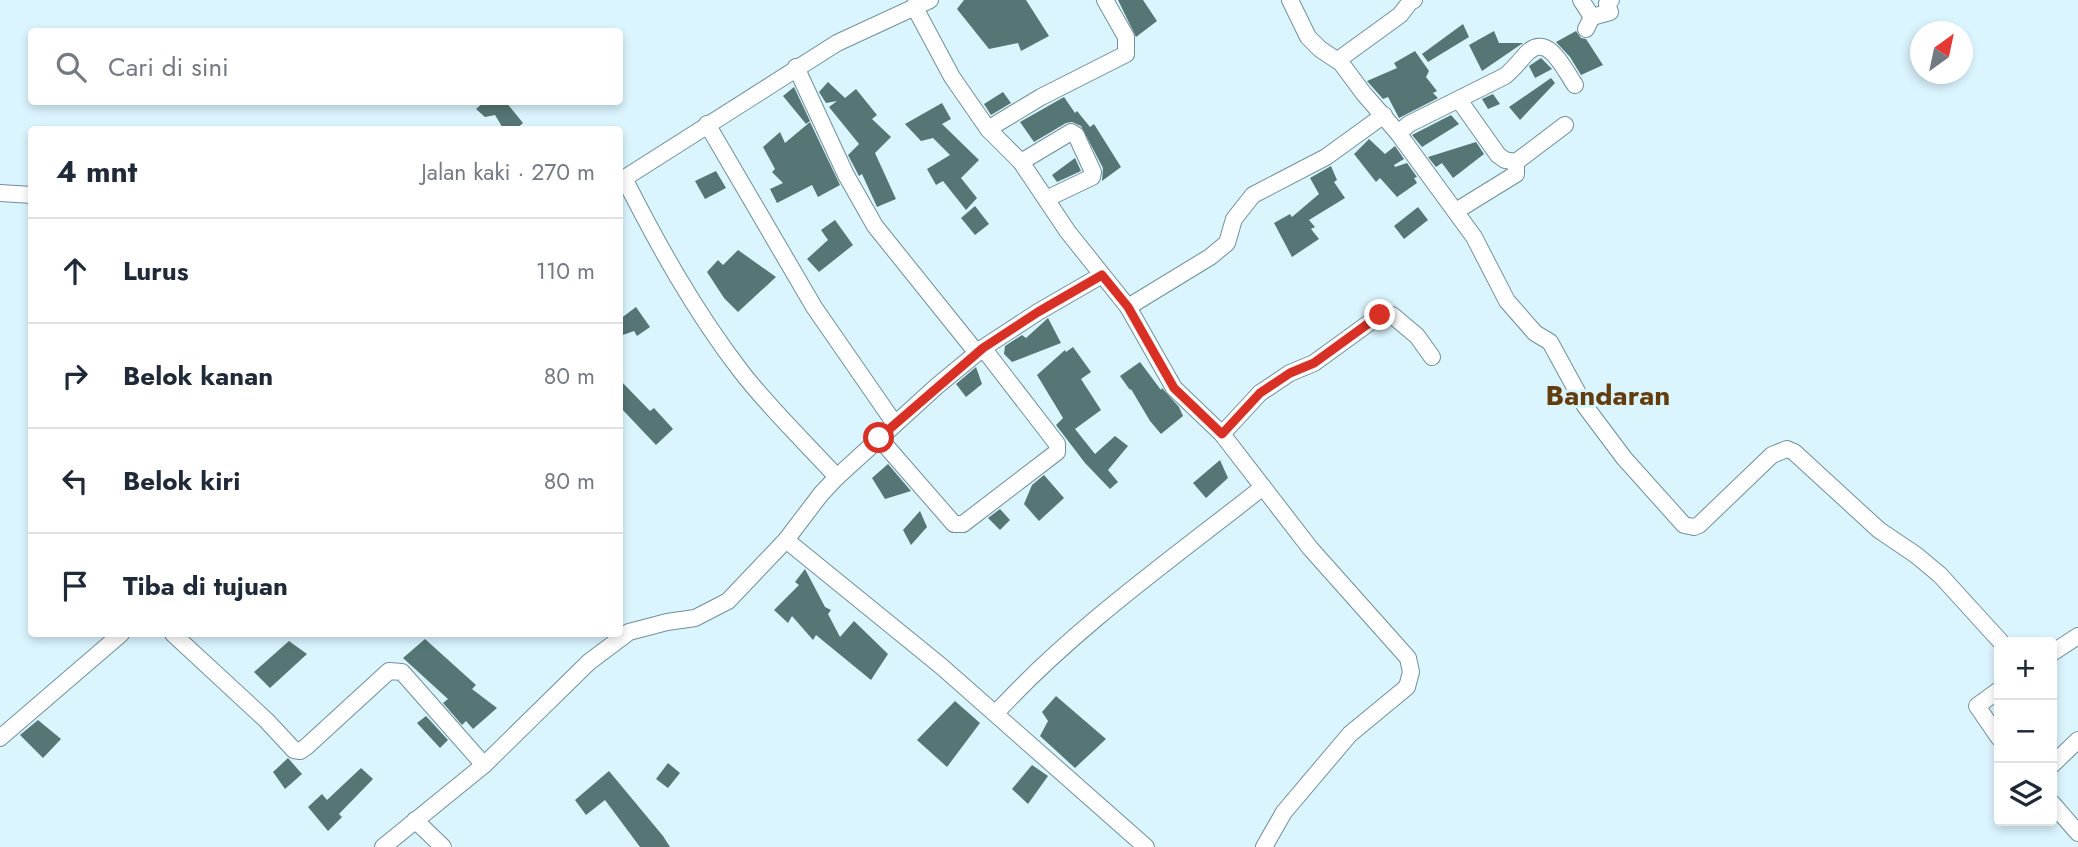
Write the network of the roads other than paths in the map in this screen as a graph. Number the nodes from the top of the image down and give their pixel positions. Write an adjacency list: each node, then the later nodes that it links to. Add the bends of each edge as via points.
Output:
1 (930, 0): 7 (street)
2 (1105, 0): 15 (street, via 1126,37 1126,54)
3 (1290, 0): 8 (street, via 1308,37)
4 (1414, 0): 8 (street)
5 (1581, 0): 6 (street, via 1589,23 1610,12 1607,4)
6 (1611, 0)
7 (914, 6): 9 (street); 15 (street, via 952,77)
8 (1338, 60): 12 (street)
9 (796, 67): 13 (street); 27 (street, via 846,176 875,226)
10 (1576, 85): 11 (street, via 1552,51 1541,46 1528,52 1505,76)
11 (1459, 100): 16 (street); 18 (street, via 1498,155)
12 (1384, 115): 16 (street); 26 (street, via 1326,157 1253,195 1234,219 1227,243)
13 (707, 124): 19 (street); 29 (street, via 814,307)
14 (1565, 125): 18 (street)
15 (988, 129): 17 (street)
16 (1398, 133): 24 (street)
17 (1021, 162): 23 (street); 23 (street, via 1070,132 1076,135 1092,177)
18 (1516, 162): 24 (street, via 1516,174)
19 (623, 178)
20 (623, 181): 32 (street, via 683,288 741,372)
21 (0, 193): 22 (street)
22 (28, 195)
23 (1046, 200): 25 (street)
24 (1456, 211): 40 (street, via 1507,301 1550,342 1585,406 1684,525 1699,524 1772,455 1787,449 1879,530 1940,575)
25 (1102, 275): 26 (street); 27 (street)
26 (1128, 307): 30 (street, via 1174,388)
27 (980, 351): 29 (street); 31 (street, via 1058,444 1056,452 958,525)
28 (1432, 357): 30 (street, via 1392,315 1380,315 1314,363 1260,393)
29 (895, 424): 31 (street)
30 (1222, 434): 33 (street)
31 (879, 438): 32 (street)
32 (837, 477): 34 (street)
33 (1263, 487): 43 (street, via 1127,593 1025,681); 55 (street, via 1310,548 1408,658 1411,672 1408,687 1350,734 1304,786)
34 (786, 540): 35 (street, via 728,601 695,618); 43 (street)
35 (623, 636)
36 (2078, 636): 41 (street)
37 (118, 637): 45 (street)
38 (176, 637): 48 (street, via 294,750 306,747 395,670 402,672)
39 (622, 637): 48 (street, via 589,662)
40 (1996, 637)
41 (2057, 650)
42 (1994, 694): 44 (street, via 1977,706)
43 (996, 713): 54 (street)
44 (1994, 731)
45 (0, 738)
46 (2078, 740): 47 (street)
47 (2054, 763)
48 (484, 765): 50 (street)
49 (2057, 809): 51 (street)
50 (415, 820): 52 (street); 53 (street)
51 (2078, 833)
52 (383, 847)
53 (443, 847)
54 (1146, 847)
55 (1264, 847)

